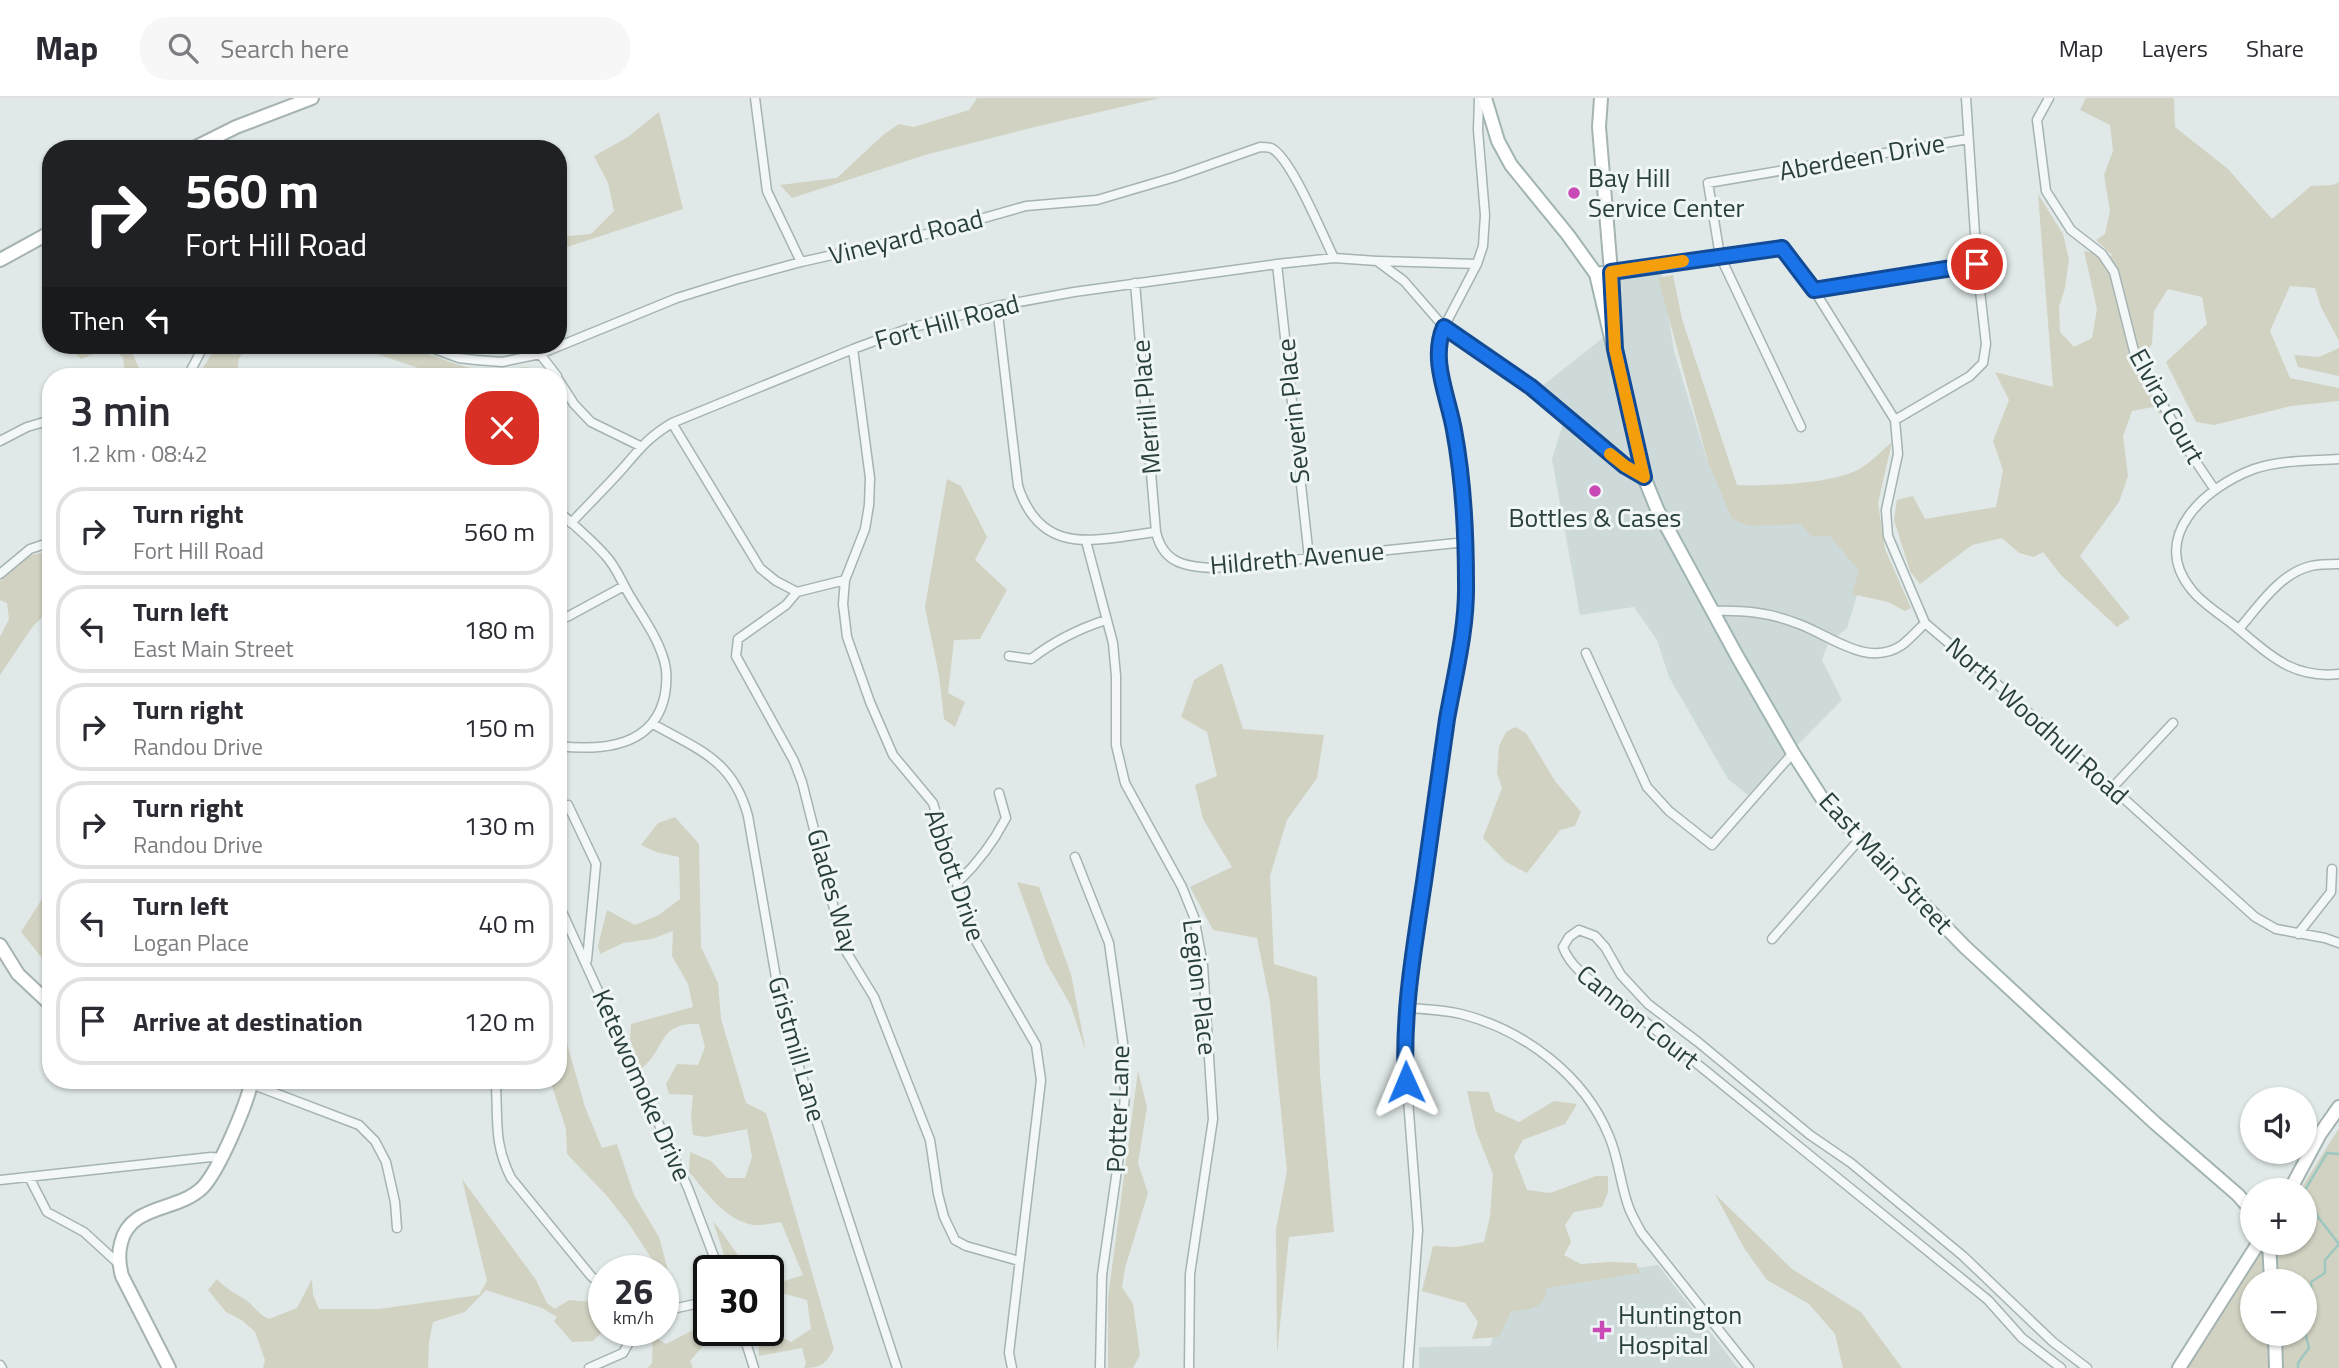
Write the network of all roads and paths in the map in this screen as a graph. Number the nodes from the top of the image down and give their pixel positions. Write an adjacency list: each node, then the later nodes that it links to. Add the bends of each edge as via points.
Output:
1 (312, 98): 9 (main road)
2 (755, 98): 15 (street, via 766,191)
3 (1479, 98): 17 (street, via 1485,230)
4 (1485, 98): 20 (main road, East Main Street, via 1511,165)
5 (1601, 98): 19 (main road, East Main Street, via 1599,127)
6 (1966, 98): 8 (street)
7 (2049, 98): 40 (street, Elvira Court, via 2037,120 2046,191 2071,230 2102,254 2114,272 2135,355)
8 (1968, 139): 11 (street, Aberdeen Drive, via 1708,183); 18 (street, Aberdeen Drive)
9 (210, 140)
10 (42, 237): 13 (main road)
11 (1720, 256): 19 (street); 22 (street, via 1782,248); 35 (street)
12 (1334, 258): 14 (street, Fort Hill Road); 15 (street, Vineyard Road, via 1280,156 1271,148 1260,147 1097,200 1026,206); 16 (street, Fort Hill Road)
13 (0, 260)
14 (1377, 261): 17 (street, Fort Hill Road); 24 (street, via 1404,281)
15 (801, 262): 25 (street, Vineyard Road, via 677,298)
16 (1277, 264): 21 (street, Fort Hill Road); 47 (street, Severin Place)
17 (1477, 264): 24 (street)
18 (1977, 264): 22 (street); 32 (street, Aberdeen Drive, via 1986,344 1983,363 1970,376)
19 (1611, 272): 20 (main road); 27 (main road, East Main Street)
20 (1596, 274): 27 (main road, East Main Street)
21 (1135, 283): 23 (street, Fort Hill Road); 43 (street, Merrill Place)
22 (1814, 290): 32 (street)
23 (997, 306): 26 (street, Fort Hill Road, via 910,328); 44 (street, via 1018,486 1029,511 1048,530)
24 (1444, 327): 39 (street, via 1531,387); 45 (street, via 1438,349 1440,373 1454,430)
25 (567, 343)
26 (853, 349): 34 (street, Fort Hill Road); 50 (street, Abbott Drive, via 870,478 865,529)
27 (1615, 349): 39 (main road, East Main Street)
28 (448, 354): 29 (street, Vineyard Road, via 502,362)
29 (540, 354): 30 (street)
30 (550, 368)
31 (567, 393): 37 (street, via 591,422)
32 (1895, 420): 56 (street, via 1898,454 1886,510 1888,536)
33 (42, 423): 36 (street)
34 (672, 423): 37 (street, Fort Hill Road); 52 (street, via 760,568)
35 (1801, 427)
36 (0, 441)
37 (640, 446): 42 (street, Fort Hill Road)
38 (2339, 459): 40 (street, via 2255,469)
39 (1644, 477): 53 (main road, East Main Street)
40 (2215, 490): 57 (street, via 2195,506 2175,547 2181,573 2192,591)
41 (567, 519): 42 (street)
42 (571, 523): 51 (street, via 607,557)
43 (1156, 531): 44 (street); 47 (street, Hildreth Avenue, via 1159,545 1169,557 1197,568)
44 (1086, 541): 55 (street, Legion Place)
45 (1466, 542): 47 (street, Hildreth Avenue); 79 (street, via 1467,605)
46 (42, 545): 49 (street)
47 (1309, 558)
48 (2339, 564): 57 (street, via 2292,573)
49 (0, 574)
50 (845, 580): 52 (street, Glades Way); 71 (street, Abbott Drive, via 842,604 847,637 870,702 893,755 933,803)
51 (624, 586): 54 (street); 62 (street, via 664,659 667,684)
52 (797, 592): 98 (street, Glades Way, via 738,639 736,656 802,782 844,948 873,997 930,1140 944,1217 955,1240)
53 (1712, 611): 56 (street, North Woodhull Road, via 1773,615 1861,652 1883,653 1901,645); 64 (main road, East Main Street)
54 (567, 617)
55 (1107, 620): 59 (street, via 1051,643 1031,659); 113 (street, Legion Place, via 1116,676 1116,745 1125,783 1182,887 1194,917 1203,965 1213,1119 1190,1274)
56 (1925, 622): 65 (street, North Woodhull Road)
57 (2239, 629): 60 (street, via 2293,670 2321,676)
58 (1586, 653): 64 (street, via 1647,788 1712,845)
59 (1009, 656)
60 (2339, 674)
61 (2173, 723): 65 (street)
62 (653, 724): 63 (street, via 622,744); 110 (street, Gristmill Lane, via 709,755 728,772 741,794 783,1018)
63 (567, 746)
64 (1793, 753): 68 (main road, East Main Street, via 1825,803)
65 (2112, 788): 73 (street, North Woodhull Road, via 2255,917)
66 (999, 793): 71 (street, via 1006,818 996,838)
67 (568, 805): 77 (street, via 596,864)
68 (1859, 840): 74 (street); 92 (main road, East Main Street, via 1965,947)
69 (1075, 857): 112 (street, Potter Lane, via 1109,943 1125,1094 1102,1275)
70 (2332, 869): 73 (street, via 2331,892)
71 (958, 882): 98 (street, Abbott Drive, via 977,943 1036,1045 1040,1062)
72 (567, 922): 77 (street, Ketewomoke Drive)
73 (2298, 934): 75 (street, North Woodhull Road)
74 (1772, 939)
75 (2339, 943)
76 (0, 945): 78 (main road, via 18,974)
77 (587, 963): 96 (street, Ketewomoke Drive)
78 (42, 997)
79 (1408, 1008): 114 (street, via 1405,1060 1418,1230); 115 (street, via 1461,1014 1492,1024 1527,1042 1574,1082 1609,1134 1629,1209 1641,1232)
80 (1683, 1031): 81 (street); 81 (street, Cannon Court, via 1621,975 1595,936 1578,930 1569,937 1563,947 1575,968); 86 (street, Cannon Court)
81 (1673, 1044): 87 (street, Cannon Court)
82 (248, 1089): 88 (main road)
83 (269, 1089): 93 (street, via 359,1125 368,1133 386,1161)
84 (496, 1089): 100 (street, via 497,1137 511,1178)
85 (2339, 1107): 90 (main road)
86 (1818, 1140): 87 (street); 94 (street, Cannon Court)
87 (1809, 1154): 95 (street, Cannon Court)
88 (220, 1158): 89 (street); 99 (main road, via 209,1180 192,1195 132,1222 121,1242)
89 (29, 1177): 91 (street); 99 (street, via 47,1212 84,1232)
90 (2296, 1178)
91 (0, 1181)
92 (2240, 1197)
93 (397, 1228)
94 (1942, 1238): 95 (street); 101 (street, Cannon Court)
95 (1931, 1254): 102 (street, Cannon Court)
96 (713, 1255)
97 (2251, 1255): 118 (main road)
98 (1019, 1261): 111 (street, Abbott Drive, via 1009,1353)
99 (120, 1265): 107 (main road)
100 (588, 1272)
101 (2013, 1304): 102 (street); 106 (street, Cannon Court)
102 (2003, 1317): 116 (street, Cannon Court)
103 (628, 1346): 108 (street, via 623,1353)
104 (747, 1346): 109 (street)
105 (2275, 1346): 119 (main road)
106 (2074, 1364): 117 (street, Cannon Court)
107 (169, 1368)
108 (589, 1368)
109 (754, 1368)
110 (897, 1368)
111 (1012, 1368)
112 (1100, 1368)
113 (1189, 1368)
114 (1408, 1368)
115 (1749, 1368)
116 (2061, 1368)
117 (2087, 1368)
118 (2179, 1368)
119 (2276, 1368)

